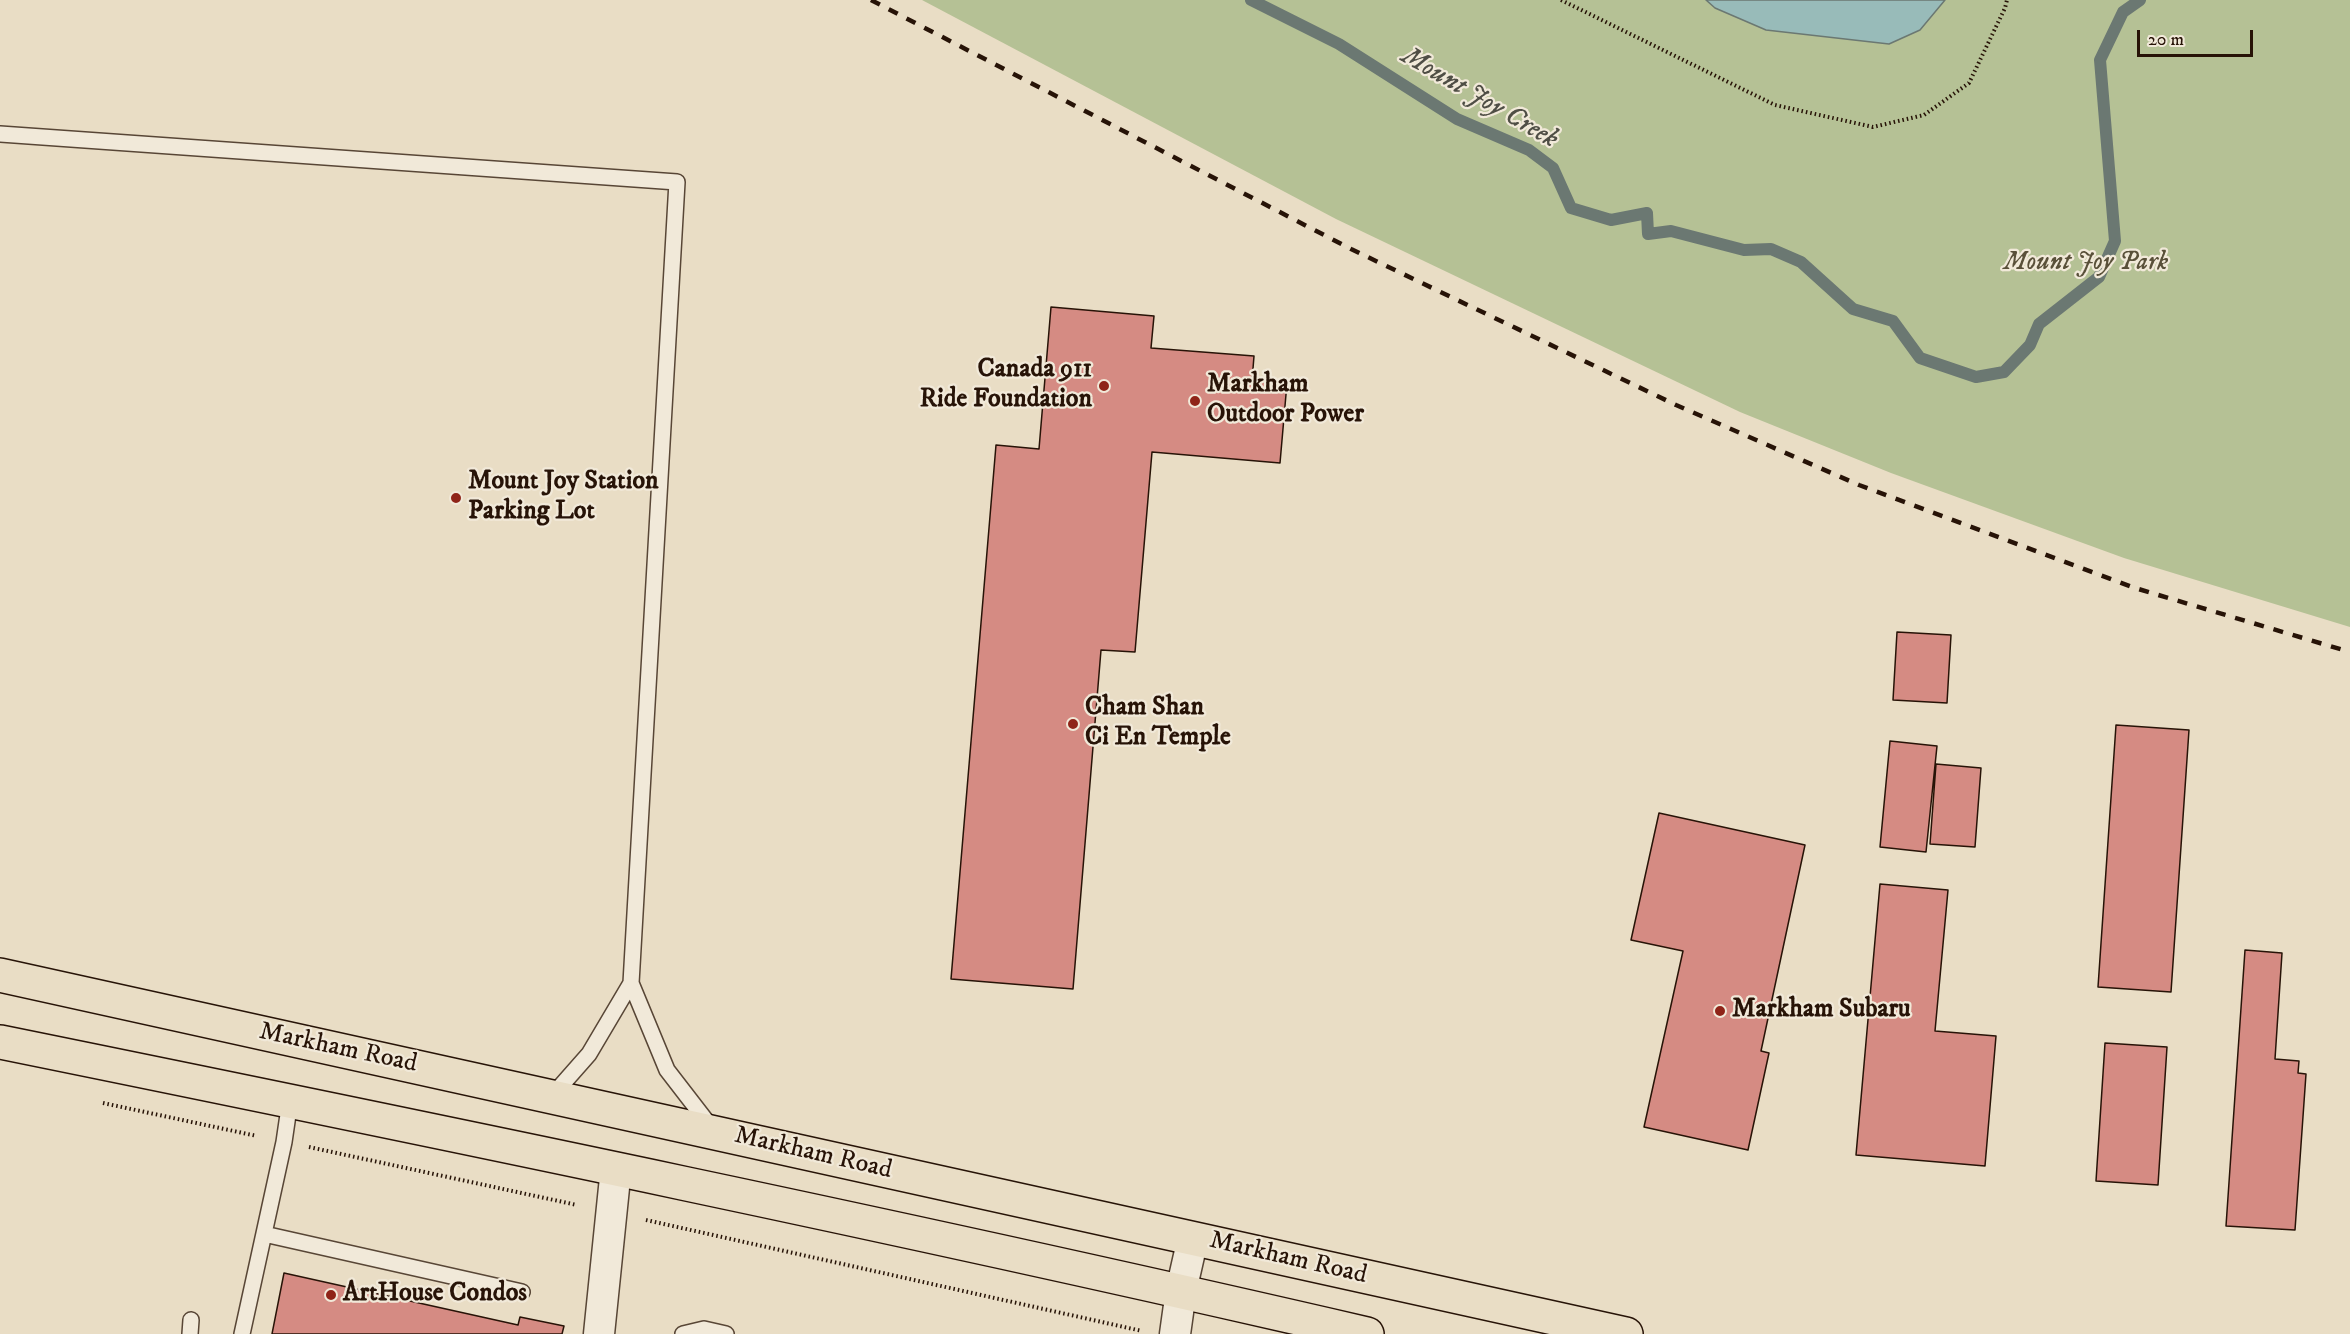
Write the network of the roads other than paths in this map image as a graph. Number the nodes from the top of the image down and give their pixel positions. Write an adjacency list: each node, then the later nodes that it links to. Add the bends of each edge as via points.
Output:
1 (0, 134): 3 (lane, via 677,182)
2 (0, 975): 5 (main road, Markham Road)
3 (631, 983): 5 (lane, via 590,1054); 7 (lane, via 667,1070)
4 (0, 1042): 6 (main road)
5 (552, 1096): 7 (main road, Markham Road)
6 (290, 1101): 8 (main road); 9 (lane)
7 (715, 1132): 10 (main road, Markham Road)
8 (616, 1168): 11 (main road); 14 (street)
9 (264, 1234): 12 (lane); 13 (lane)
10 (1193, 1238): 11 (street); 19 (main road, Markham Road)
11 (1181, 1291): 17 (street); 18 (main road)
12 (522, 1292)
13 (242, 1334)
14 (599, 1334)
15 (683, 1334): 16 (lane, via 704,1329)
16 (726, 1334)
17 (1175, 1334)
18 (1367, 1334)
19 (1626, 1334)

